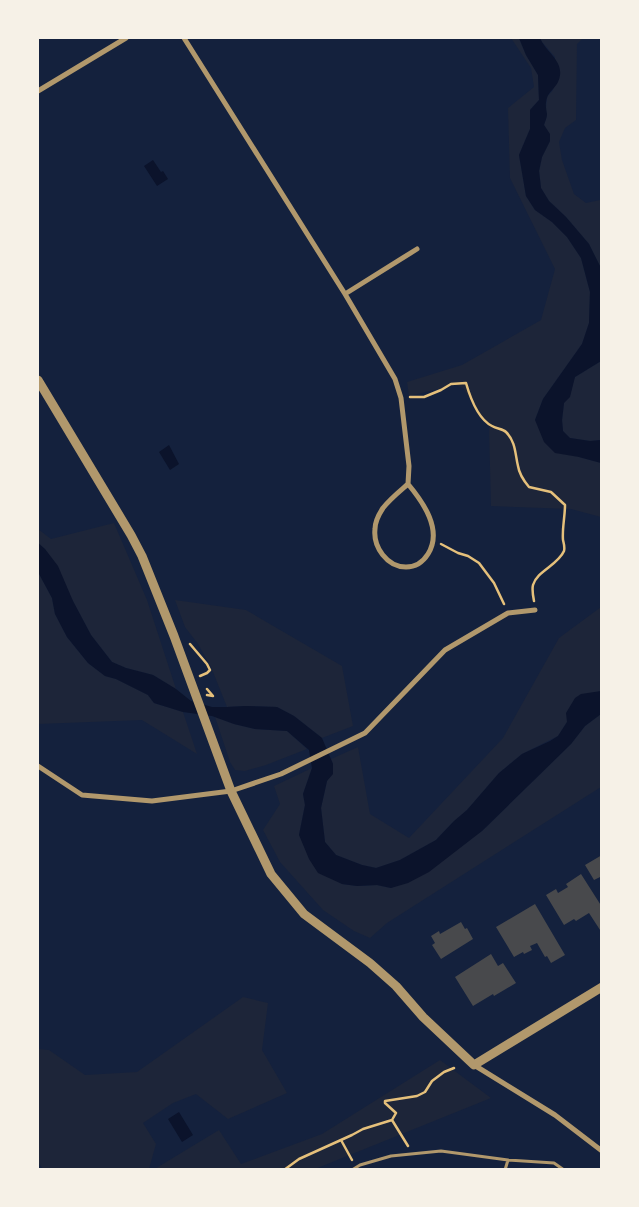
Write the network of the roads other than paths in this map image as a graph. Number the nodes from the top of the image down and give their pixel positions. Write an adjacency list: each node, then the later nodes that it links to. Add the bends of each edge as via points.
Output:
1 (126, 38): 3 (street)
2 (184, 38): 5 (street)
3 (38, 91)
4 (417, 249): 5 (street)
5 (345, 294): 7 (street, via 395,379 401,398)
6 (38, 380): 10 (street, via 142,556)
7 (408, 484): 7 (street, via 427,511 432,542 422,562 407,567 384,557 374,538 374,528 384,507)
8 (534, 610): 10 (street, via 508,613 445,650 365,733 281,774)
9 (38, 766): 10 (street, via 82,795 152,801)
10 (231, 791): 12 (street, via 271,874 304,914 396,986 423,1017)
11 (602, 986): 12 (street)
12 (474, 1065): 13 (street, via 555,1115)
13 (602, 1151)
14 (508, 1160): 15 (lane, via 441,1151 391,1156); 16 (lane); 17 (lane, via 554,1163)
15 (352, 1170)
16 (505, 1170)
17 (564, 1170)

